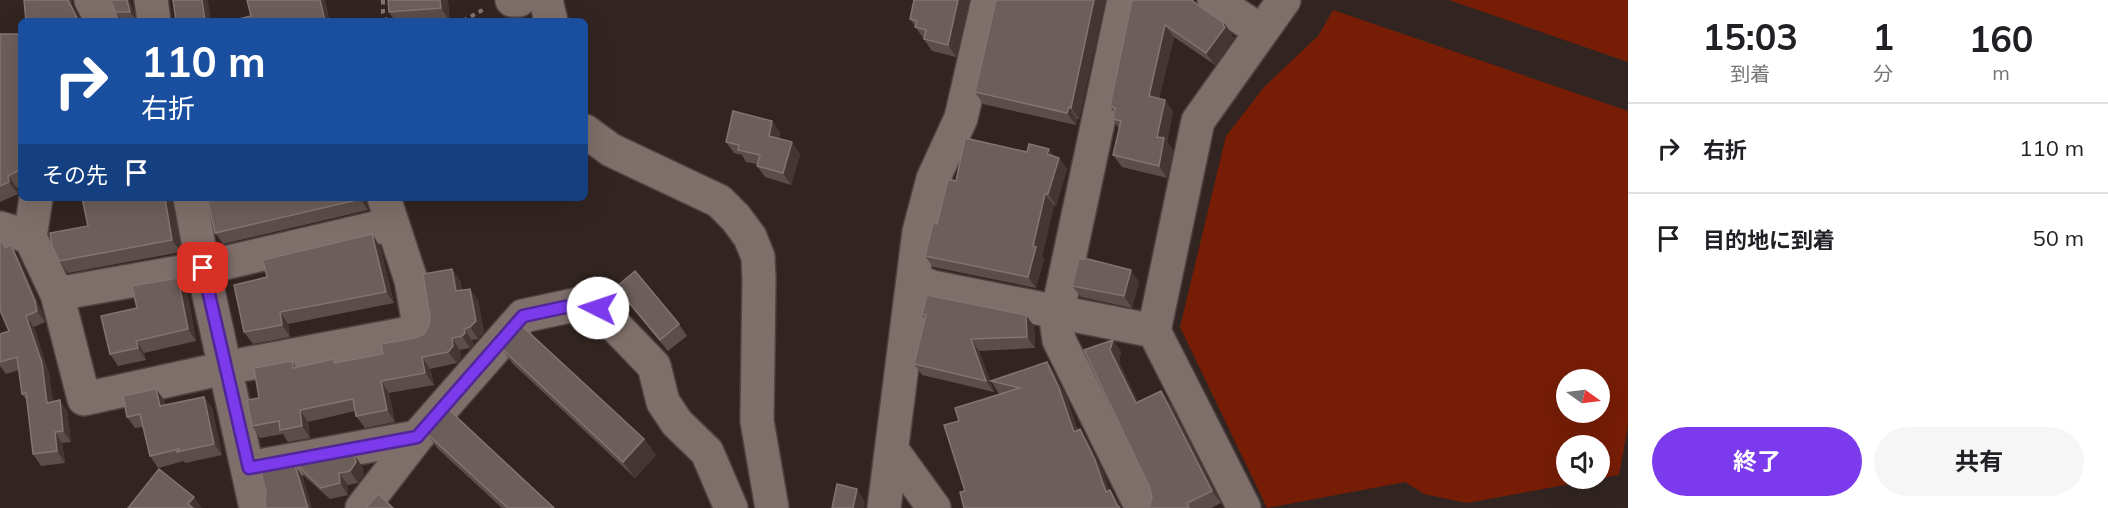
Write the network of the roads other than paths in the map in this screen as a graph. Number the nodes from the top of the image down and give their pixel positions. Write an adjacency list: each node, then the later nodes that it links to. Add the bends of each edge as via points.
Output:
1 (91, 0): 8 (street)
2 (151, 0): 9 (street)
3 (546, 0): 10 (street)
4 (987, 0): 18 (street, via 961,118 933,179 919,232)
5 (1124, 0): 20 (street)
6 (1214, 0): 11 (street)
7 (1284, 0): 11 (street)
8 (100, 18)
9 (154, 18)
10 (550, 18)
11 (1261, 31): 21 (street, via 1198,121)
12 (588, 133): 29 (street, via 611,150 719,201 750,237 758,257 759,279 757,421)
13 (34, 201): 16 (street)
14 (191, 201): 17 (street)
15 (388, 211): 17 (street); 22 (street, via 411,280 420,331)
16 (15, 232): 19 (street)
17 (203, 268): 19 (street); 22 (street)
18 (914, 280): 20 (street, via 932,287); 24 (street)
19 (57, 294): 22 (street, via 84,399)
20 (1058, 310): 21 (street); 32 (street, via 1059,340)
21 (1154, 331): 33 (street)
22 (225, 368): 25 (street)
23 (417, 437): 25 (street); 27 (street); 28 (street, via 523,316 591,304 654,366 663,402 677,423 707,452)
24 (892, 450): 30 (street); 31 (street)
25 (249, 468): 26 (street)
26 (256, 508)
27 (362, 508)
28 (731, 508)
29 (772, 508)
30 (884, 508)
31 (934, 508)
32 (1142, 508)
33 (1244, 508)

